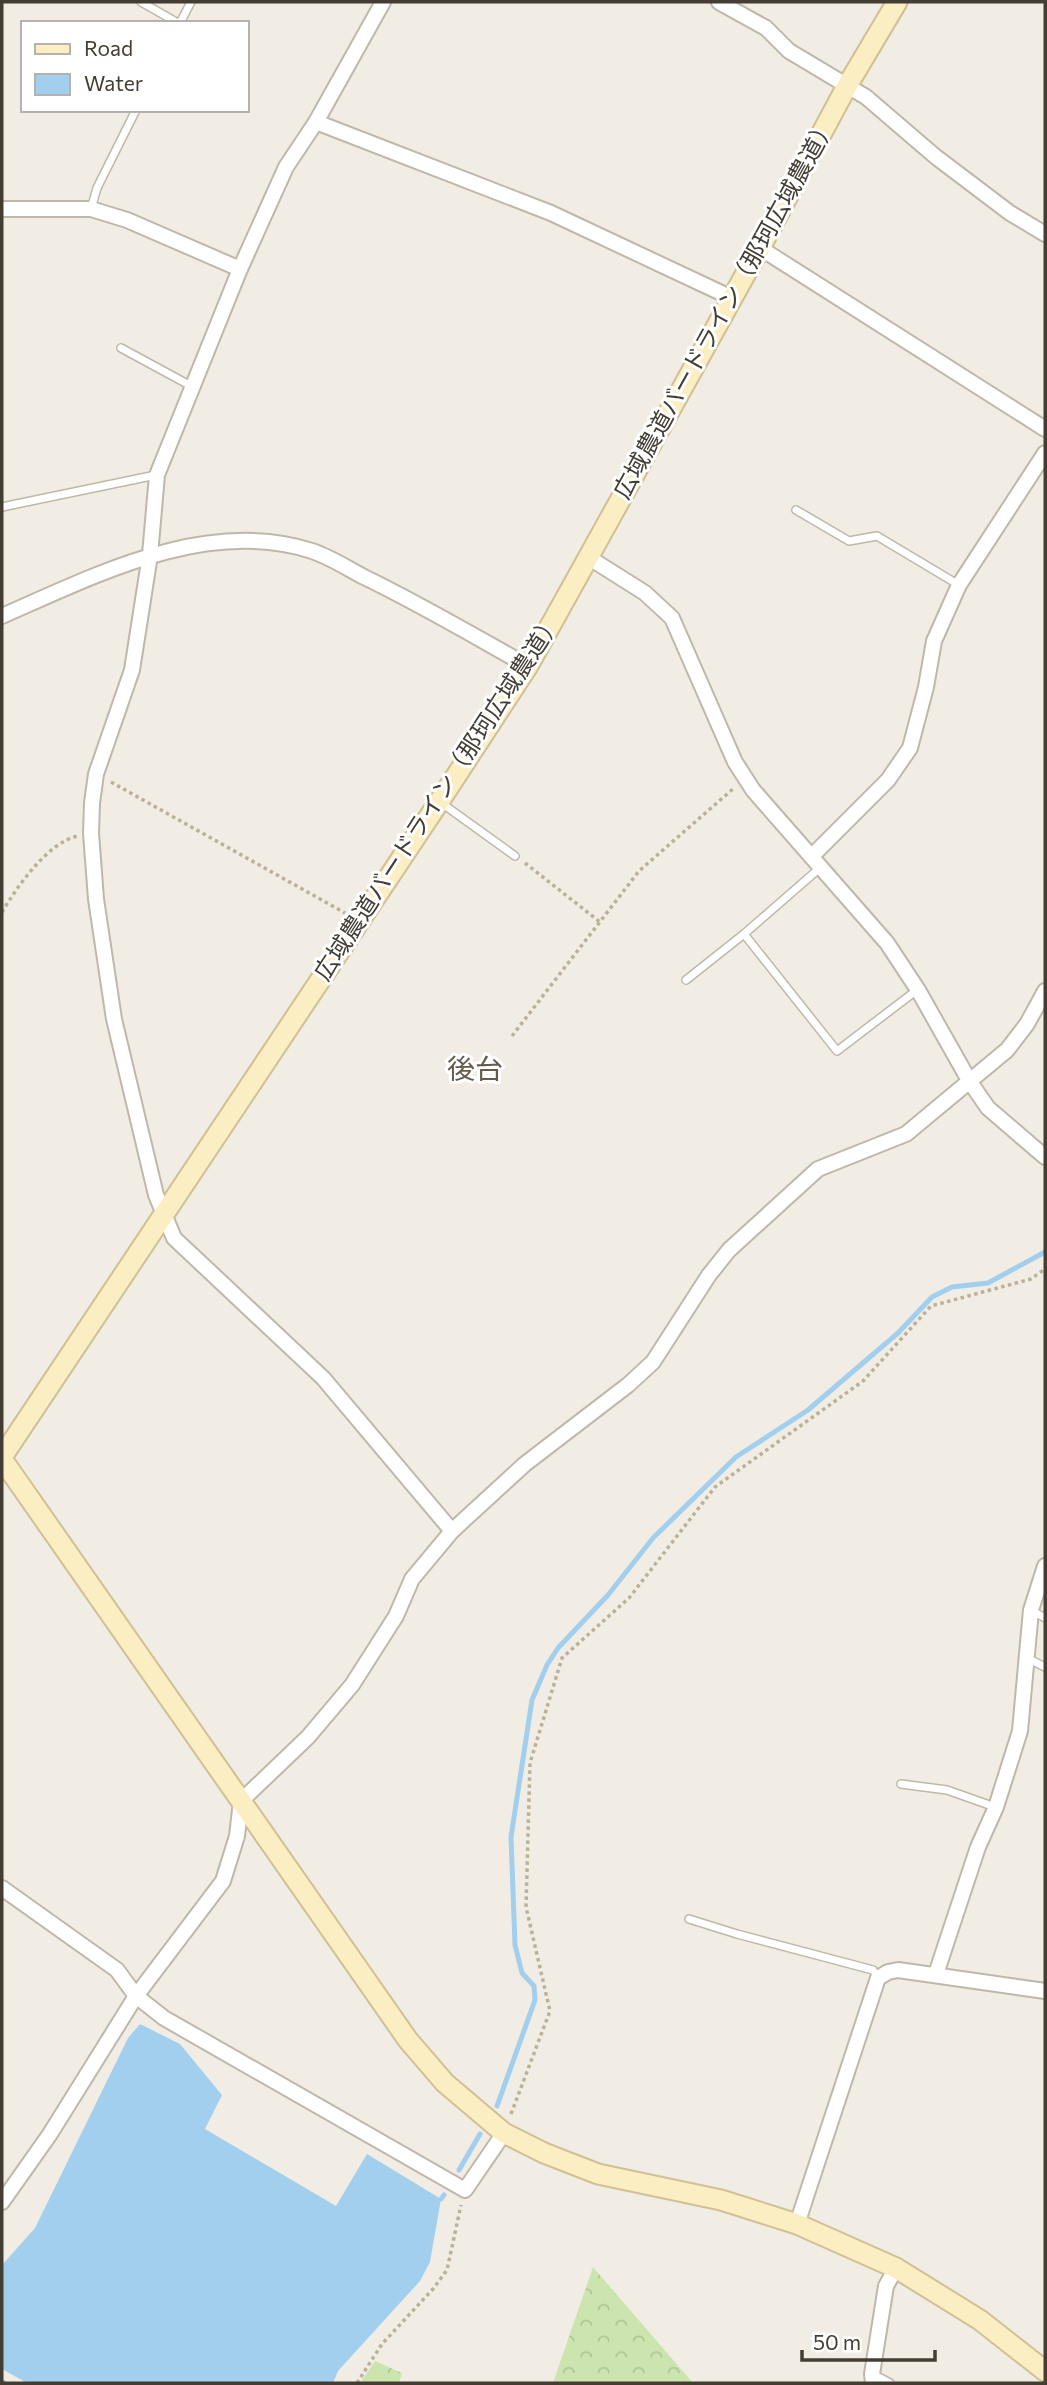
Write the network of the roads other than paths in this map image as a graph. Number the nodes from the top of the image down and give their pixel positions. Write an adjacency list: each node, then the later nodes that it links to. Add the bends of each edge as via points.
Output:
1 (141, 2): 6 (lane)
2 (191, 2): 7 (lane)
3 (383, 2): 10 (street)
4 (719, 2): 8 (street, via 766,28 789,51)
5 (897, 2): 8 (street, 広域農道バードライン（那珂広域農道）)
6 (175, 21)
7 (180, 21)
8 (847, 86): 13 (street, via 1010,213); 14 (street, 広域農道バードライン（那珂広域農道）)
9 (135, 112): 12 (lane)
10 (316, 122): 15 (street, via 286,167); 16 (street, via 551,213)
11 (2, 209): 12 (street)
12 (91, 209): 15 (street)
13 (1045, 234)
14 (760, 248): 16 (street, 広域農道バードライン（那珂広域農道）); 19 (street)
15 (240, 269): 18 (street)
16 (732, 298): 25 (street, 広域農道バードライン（那珂広域農道）)
17 (121, 348): 18 (lane)
18 (194, 387): 21 (street)
19 (1045, 429)
20 (1045, 453): 26 (street)
21 (157, 475): 22 (lane); 24 (street)
22 (2, 507)
23 (796, 510): 26 (lane, via 849,541 877,536)
24 (150, 555): 27 (street); 28 (street, via 230,541 262,541 312,551 397,592); 38 (street, via 132,670 96,774 91,833 114,1019 156,1195)
25 (588, 557): 28 (street, 広域農道バードライン（那珂広域農道）); 31 (street, via 645,593 672,618 735,762 753,790)
26 (959, 585): 31 (street, via 934,641 911,748)
27 (2, 616)
28 (528, 666): 29 (street, 広域農道バードライン（那珂広域農道）)
29 (439, 802): 30 (lane); 38 (street, 広域農道バードライン（那珂広域農道）)
30 (515, 856)
31 (816, 861): 32 (lane); 34 (street, via 887,943)
32 (744, 934): 33 (lane); 34 (lane, via 837,1051)
33 (686, 980)
34 (918, 990): 36 (street)
35 (1045, 991): 36 (street, via 1007,1051)
36 (970, 1082): 37 (street, via 988,1108); 40 (street, via 906,1133 818,1169 729,1250 653,1362 525,1464)
37 (1045, 1157)
38 (165, 1213): 39 (street, 広域農道バードライン（那珂広域農道）); 40 (street, via 174,1238 323,1378)
39 (2, 1458): 47 (street)
40 (452, 1531): 47 (street, via 412,1580 396,1616 352,1685 308,1737)
41 (1045, 1566): 42 (street)
42 (1031, 1610): 43 (lane); 44 (street)
43 (1045, 1618)
44 (1026, 1658): 45 (lane); 48 (street, via 1020,1731)
45 (1045, 1667)
46 (901, 1784): 48 (lane, via 947,1790)
47 (241, 1801): 54 (street, via 237,1836 223,1881); 55 (street, via 408,2040 445,2083)
48 (996, 1807): 51 (street)
49 (2, 1888): 54 (street, via 117,1970)
50 (689, 1919): 52 (lane, via 873,1970)
51 (936, 1974): 52 (street, via 898,1970); 53 (street)
52 (878, 1978): 57 (street)
53 (1045, 1991)
54 (136, 1996): 55 (street, via 164,2018 465,2190); 56 (street)
55 (504, 2133): 57 (street, via 598,2174 721,2200)
56 (2, 2202)
57 (797, 2224): 58 (street)
58 (896, 2268): 59 (street, via 980,2320); 60 (street, via 886,2286)
59 (1045, 2371)
60 (873, 2379): 61 (lane)
61 (890, 2383)

